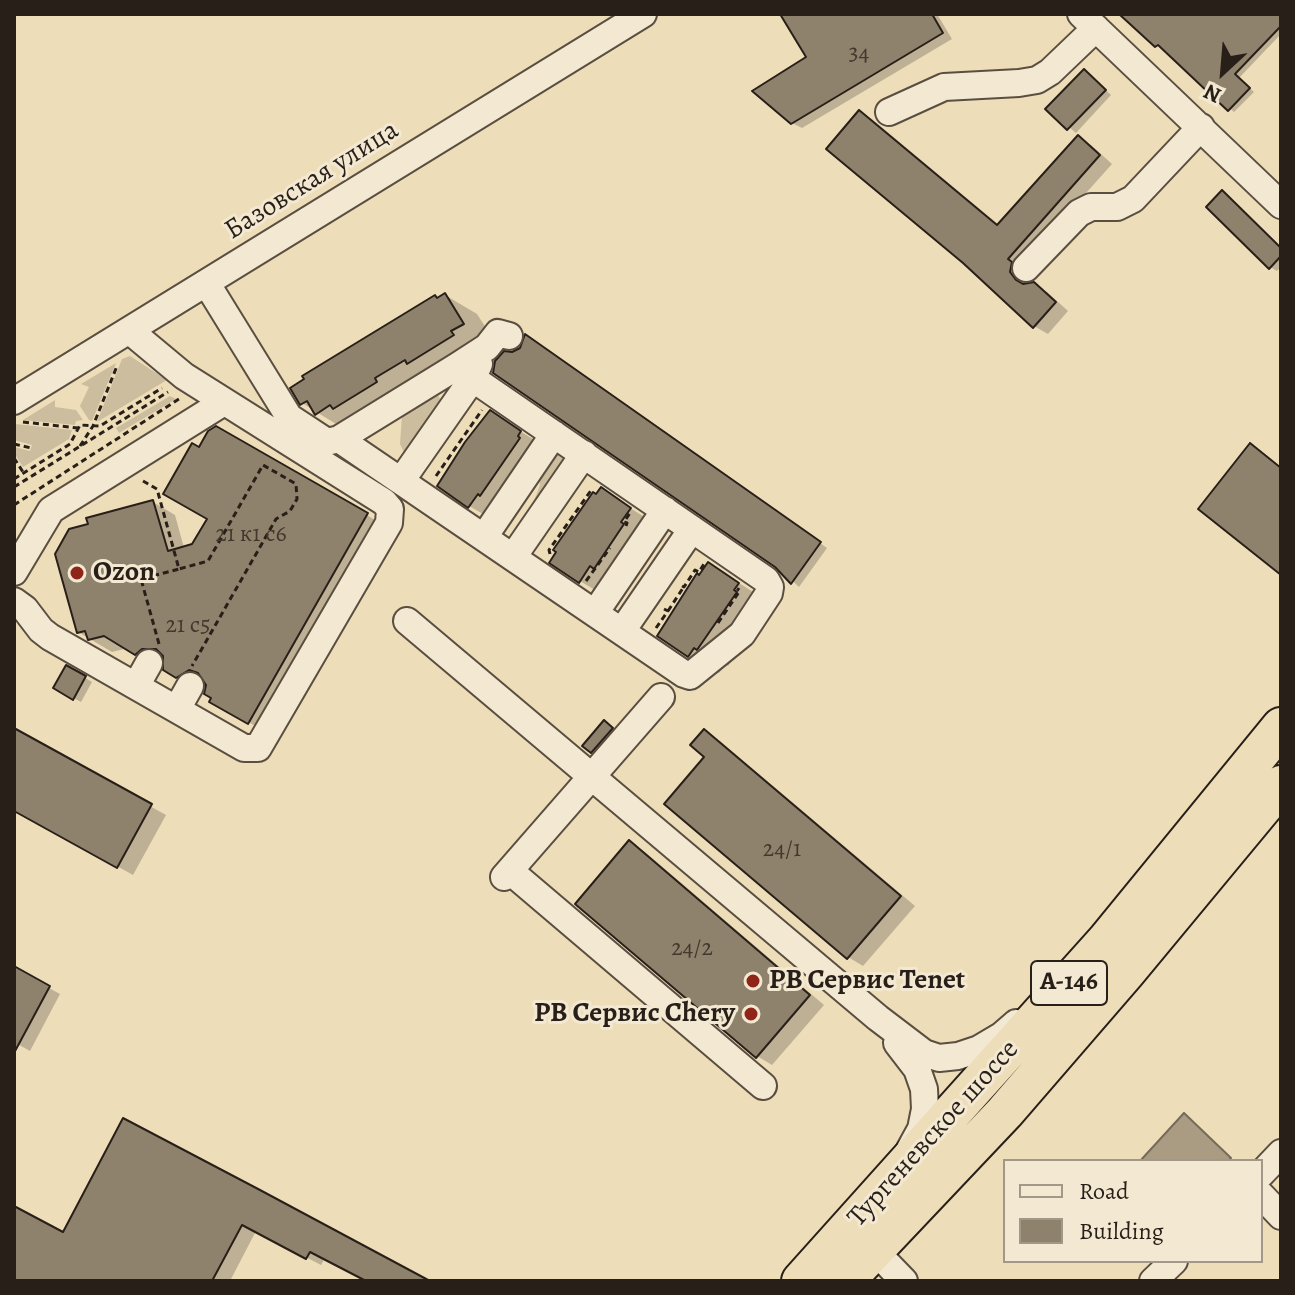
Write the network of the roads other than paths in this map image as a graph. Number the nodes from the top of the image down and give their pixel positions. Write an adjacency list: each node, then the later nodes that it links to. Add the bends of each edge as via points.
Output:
1 (643, 14): 7 (street, Базовская улица)
2 (1089, 21): 3 (street, via 1050,72 1037,80 944,87); 4 (street)
3 (889, 112)
4 (1201, 127): 5 (street); 6 (street, via 1133,199 1079,213)
5 (1281, 205)
6 (1026, 268)
7 (207, 284): 9 (street, Базовская улица); 14 (street, via 289,417 327,442)
8 (498, 342): 10 (street)
9 (126, 343): 11 (street, Базовская улица); 12 (street)
10 (465, 372): 13 (street); 14 (street); 16 (street)
11 (14, 401)
12 (224, 402): 21 (street, via 51,510); 30 (street, via 273,446 325,477 384,502 391,516 262,744 244,748)
13 (554, 434): 15 (street); 19 (street)
14 (339, 439): 16 (street)
15 (584, 454): 17 (street); 20 (street)
16 (401, 481): 19 (street)
17 (665, 510): 18 (street); 23 (street)
18 (692, 529): 25 (street); 25 (street, via 770,587 742,634 690,676)
19 (484, 537): 20 (street)
20 (513, 557): 23 (street)
21 (14, 572)
22 (14, 601): 28 (street, via 50,637)
23 (595, 613): 25 (street)
24 (407, 621): 32 (street)
25 (622, 631)
26 (155, 657): 28 (street)
27 (188, 682): 30 (street)
28 (136, 686): 30 (street)
29 (661, 697): 32 (street)
30 (177, 709)
31 (1281, 727): 34 (highway, Тургеневское шоссе / А-146)
32 (591, 776): 35 (street); 36 (street, via 507,874)
33 (1281, 785): 42 (highway, Тургеневское шоссе / А-146, via 1005,1112)
34 (1106, 941): 35 (street, via 1019,1021 979,1049 939,1058 924,1053); 39 (highway, Тургеневское шоссе / А-146)
35 (878, 1018): 39 (street, via 917,1069 925,1109 921,1129)
36 (763, 1086)
37 (1281, 1153): 38 (street)
38 (1263, 1172)
39 (881, 1193): 44 (highway, Тургеневское шоссе / А-146)
40 (1263, 1197): 41 (street)
41 (1281, 1216)
42 (874, 1250): 45 (highway, Тургеневское шоссе / А-146); 46 (street)
43 (1172, 1263): 47 (street)
44 (801, 1281)
45 (845, 1281)
46 (904, 1281)
47 (1153, 1281)

